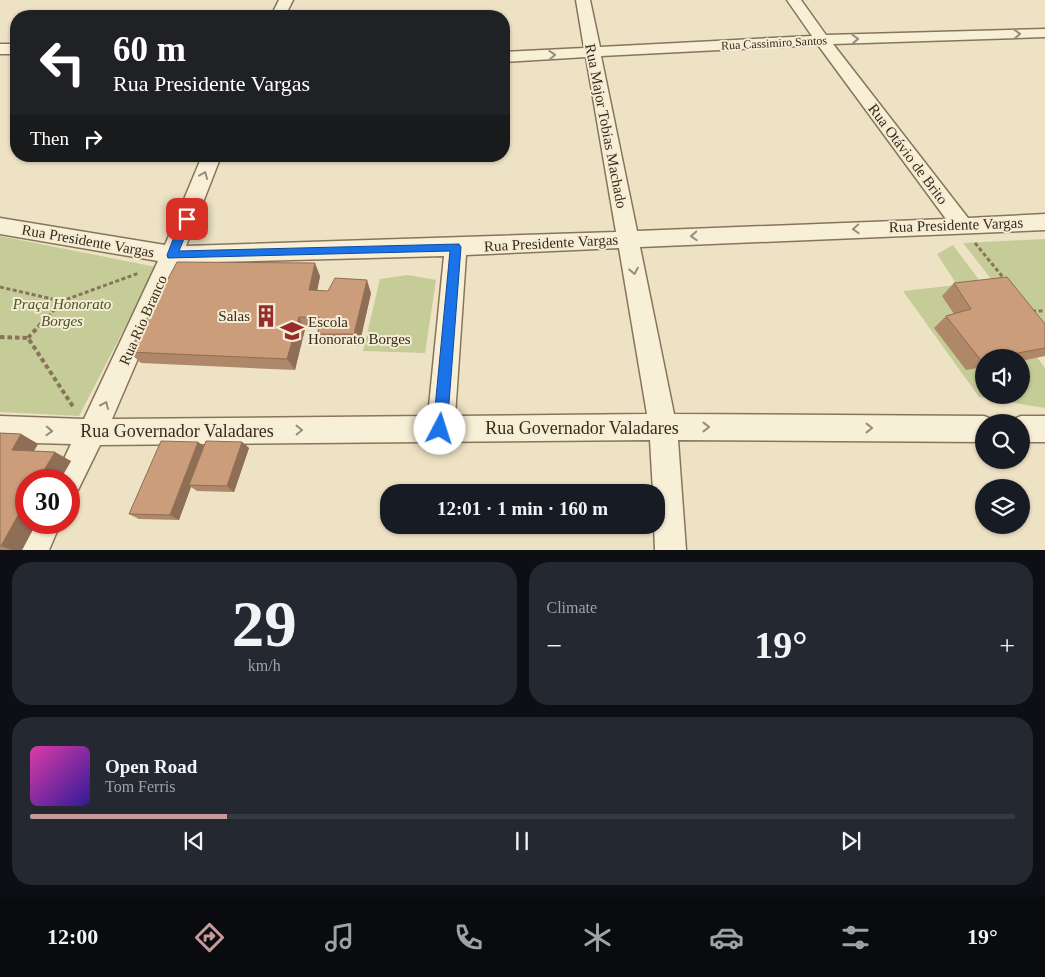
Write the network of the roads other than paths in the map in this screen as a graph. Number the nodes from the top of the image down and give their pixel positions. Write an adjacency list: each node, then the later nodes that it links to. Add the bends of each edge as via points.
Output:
1 (583, 0): 5 (street, Rua Major Tobias Machado)
2 (794, 0): 4 (street, Rua Otávio de Brito)
3 (1045, 33): 4 (street, Rua Cassimiro Santos, one-way to 3)
4 (822, 40): 5 (street, Rua Cassimiro Santos); 9 (street, Rua Otávio de Brito)
5 (592, 53): 6 (street, Rua Cassimiro Santos, one-way to 5); 11 (street, Rua Major Tobias Machado)
6 (510, 57)
7 (210, 162): 13 (street, Rua Rio Branco, one-way to 7)
8 (1045, 222): 9 (street, Rua Presidente Vargas)
9 (961, 224): 11 (street, Rua Presidente Vargas, one-way to 11)
10 (0, 226): 13 (street, Rua Presidente Vargas)
11 (628, 239): 12 (street, Rua Presidente Vargas); 14 (street, Rua Major Tobias Machado, one-way to 14)
12 (456, 247): 13 (street, Rua Presidente Vargas); 16 (street)
13 (172, 255): 20 (street, Rua Rio Branco, one-way to 13)
14 (663, 427): 16 (street, Rua Governador Valadares); 17 (street, Rua Governador Valadares, one-way to 17); 24 (street, Rua Major Tobias Machado)
15 (0, 429): 20 (street, Rua Governador Valadares, one-way to 20)
16 (440, 429): 20 (street, Rua Governador Valadares, one-way to 16)
17 (975, 429)
18 (1030, 429): 19 (street)
19 (1045, 430)
20 (92, 432): 21 (street, Rua Rio Branco)
21 (74, 469)
22 (40, 534): 23 (street)
23 (32, 550)
24 (671, 550)

